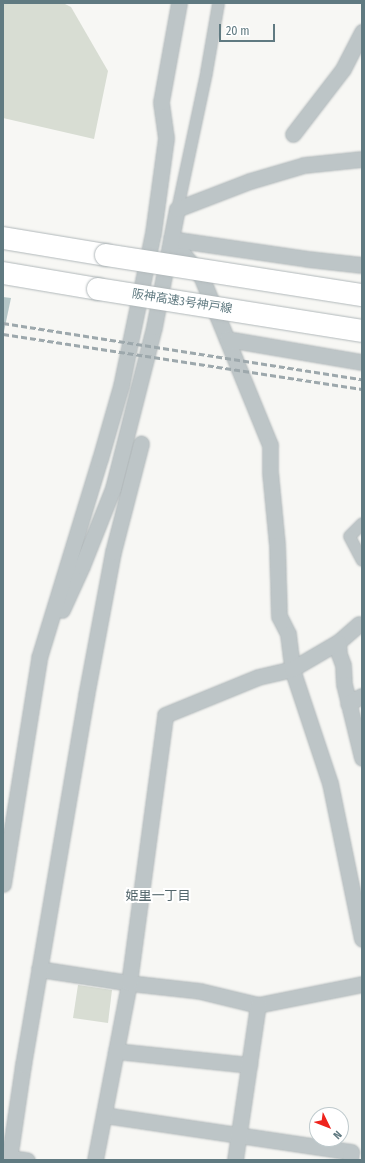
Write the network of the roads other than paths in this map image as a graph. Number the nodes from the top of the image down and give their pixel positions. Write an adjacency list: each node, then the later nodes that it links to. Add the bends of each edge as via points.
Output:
1 (179, 3): 20 (street, via 162,102 166,138 154,225 121,386)
2 (218, 3): 6 (street)
3 (362, 32): 4 (street, via 343,70)
4 (293, 134)
5 (362, 159): 6 (street, via 304,165 250,181)
6 (177, 209): 8 (street)
7 (3, 238): 11 (highway, bridge)
8 (172, 239): 9 (street); 13 (street, via 201,276); 20 (street, via 140,385 113,488 82,566)
9 (362, 265)
10 (3, 273): 12 (highway, 阪神高速3号神戸線, bridge)
11 (362, 295)
12 (362, 331)
13 (227, 339): 14 (street); 21 (street, via 270,445 279,616 288,634)
14 (362, 362)
15 (141, 444): 27 (street, via 113,552)
16 (362, 523): 17 (street, via 349,536)
17 (362, 560)
18 (361, 623): 19 (street)
19 (338, 642): 21 (street); 23 (street)
20 (39, 658): 25 (street)
21 (292, 669): 26 (street, via 330,783); 28 (street, via 258,677 166,715)
22 (362, 696): 23 (street)
23 (348, 703): 24 (street)
24 (362, 758)
25 (3, 884)
26 (362, 939)
27 (39, 969): 28 (street); 35 (street)
28 (129, 983): 30 (street, via 200,990); 31 (street)
29 (362, 984): 30 (street)
30 (258, 1005): 32 (street)
31 (116, 1051): 32 (street); 33 (street)
32 (249, 1065): 34 (street)
33 (104, 1115): 34 (street); 37 (street)
34 (240, 1136): 38 (street); 39 (street, via 351,1152)
35 (9, 1159): 36 (street)
36 (27, 1160)
37 (95, 1160)
38 (235, 1160)
39 (350, 1160)

